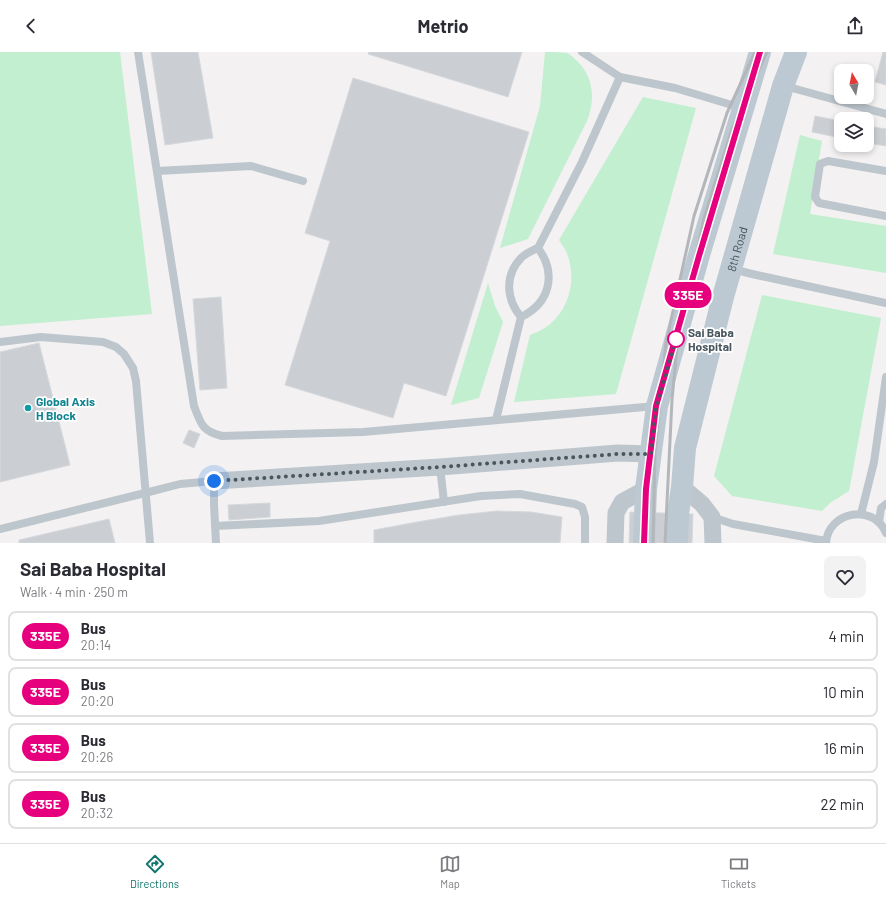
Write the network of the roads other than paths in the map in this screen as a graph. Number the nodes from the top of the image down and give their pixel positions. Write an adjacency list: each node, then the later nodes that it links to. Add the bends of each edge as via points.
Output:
1 (138, 52): 9 (lane)
2 (582, 52): 5 (lane)
3 (760, 52): 7 (main road)
4 (796, 52): 6 (main road, 8th Road)
5 (620, 77): 7 (lane, via 675,88); 13 (lane, via 582,162)
6 (783, 86): 8 (lane); 14 (main road, 8th Road)
7 (743, 108): 19 (main road)
8 (886, 114)
9 (156, 171): 11 (lane, via 251,166); 20 (lane, via 194,406 199,420 207,430 222,436 363,432)
10 (886, 171): 12 (lane, via 828,161 820,164 815,197 819,203)
11 (303, 181)
12 (886, 216)
13 (538, 248): 16 (lane, via 548,266 548,286 542,301); 16 (lane, via 522,257 512,272 509,288 512,304)
14 (731, 269): 15 (lane); 24 (main road, 8th Road, via 685,448)
15 (886, 303)
16 (522, 317): 20 (lane)
17 (0, 342): 26 (lane, via 41,337 103,342 116,347 124,354 133,368 136,381)
18 (886, 377): 29 (lane, via 874,462)
19 (656, 406): 20 (lane); 21 (main road)
20 (496, 420)
21 (651, 454): 22 (street, via 618,454); 25 (main road)
22 (440, 467): 23 (street); 27 (lane)
23 (214, 481): 26 (lane, via 180,484); 32 (lane)
24 (682, 487): 30 (street, via 702,504); 41 (main road, 8th Road)
25 (646, 489): 39 (street, via 622,502 616,513); 40 (main road)
26 (145, 493): 33 (lane); 36 (lane)
27 (444, 502): 32 (lane, via 319,521); 38 (lane, via 481,496 520,494 575,504 582,507 585,517)
28 (886, 504): 31 (lane, via 881,508)
29 (861, 514): 31 (lane); 35 (lane, via 851,514 834,524 828,532)
30 (712, 517): 35 (lane, via 733,524); 42 (street)
31 (879, 522): 34 (lane)
32 (215, 526): 37 (lane)
33 (0, 529)
34 (886, 533)
35 (826, 542)
36 (150, 543)
37 (216, 543)
38 (585, 543)
39 (615, 543)
40 (644, 543)
41 (677, 543)
42 (713, 543)

